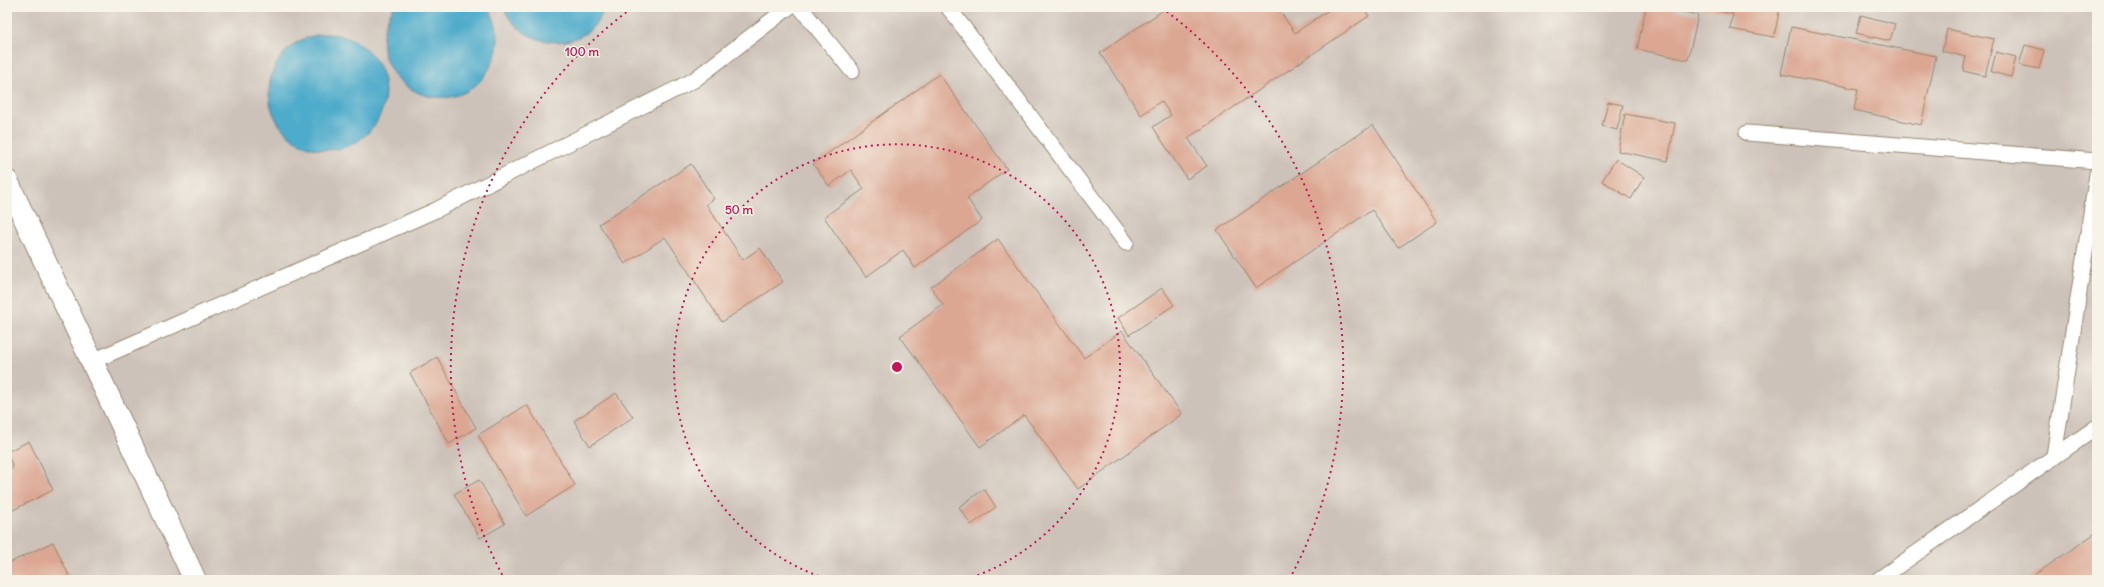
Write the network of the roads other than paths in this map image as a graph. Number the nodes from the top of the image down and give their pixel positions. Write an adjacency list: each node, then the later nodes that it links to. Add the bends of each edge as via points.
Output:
1 (789, 7): 10 (lane, via 694,80 436,210)
2 (800, 7): 4 (lane)
3 (948, 7): 9 (lane)
4 (852, 71)
5 (1747, 133): 6 (lane)
6 (2097, 161)
7 (2097, 174): 12 (lane)
8 (7, 181): 10 (street)
9 (1126, 243)
10 (93, 362): 13 (street)
11 (2097, 427): 12 (lane)
12 (2054, 456): 14 (lane)
13 (195, 580)
14 (1878, 580)

